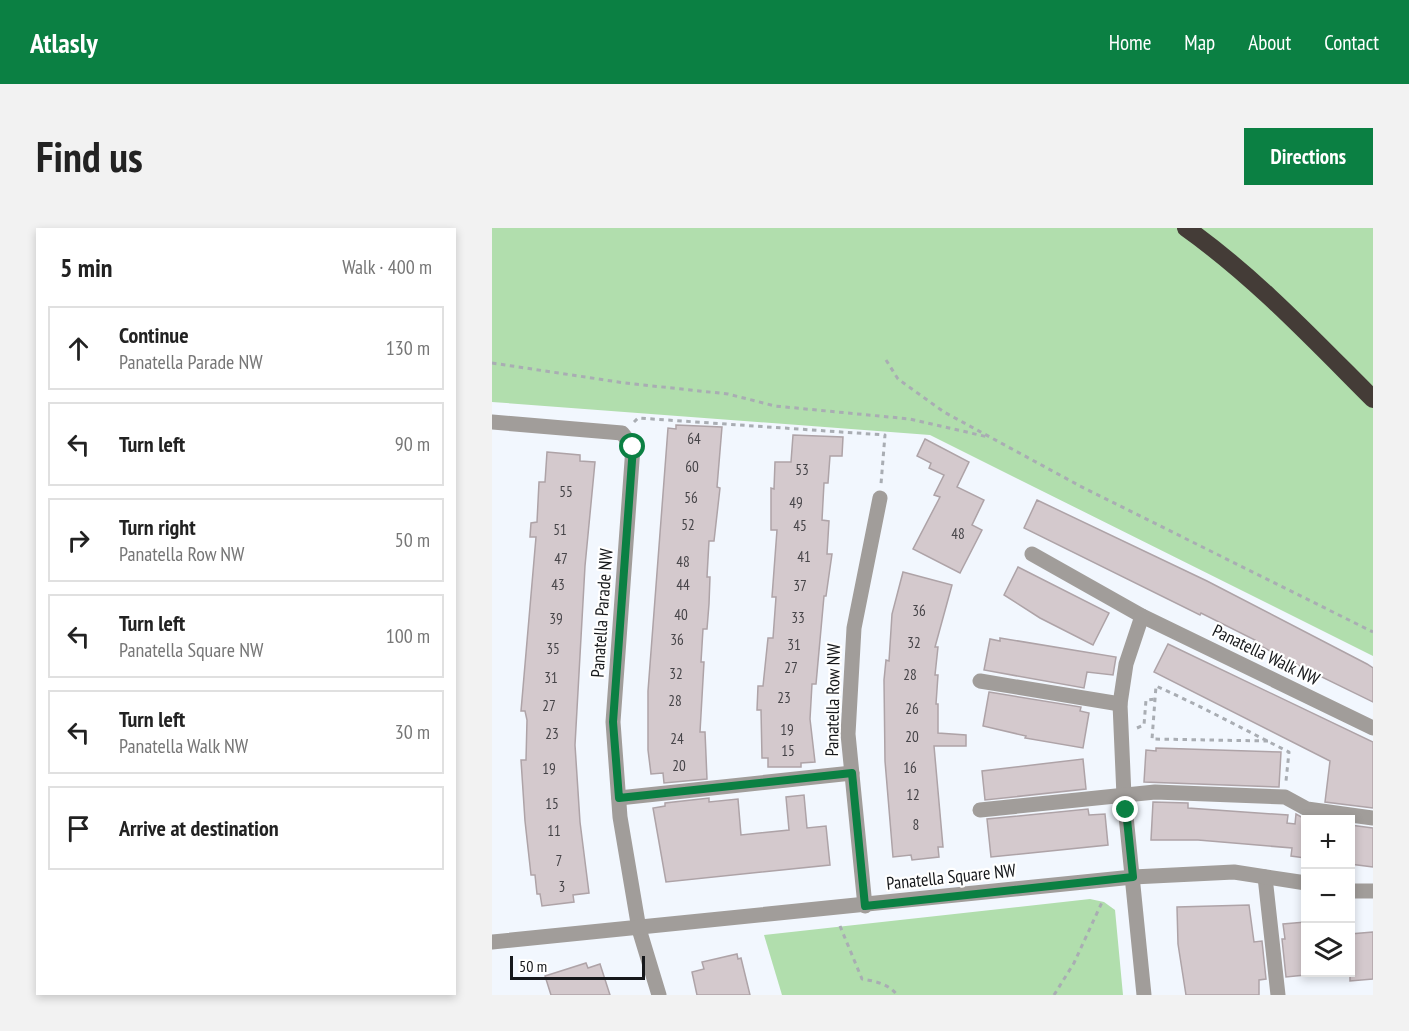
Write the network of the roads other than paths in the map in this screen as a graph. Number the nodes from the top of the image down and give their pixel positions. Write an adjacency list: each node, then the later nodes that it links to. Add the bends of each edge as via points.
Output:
1 (1186, 228): 2 (highway, via 1263,289)
2 (1373, 399)
3 (492, 422): 12 (street, Panatella Parade NW, via 622,433 633,447 613,722)
4 (880, 498): 10 (street, Panatella Row NW, via 854,627 848,734)
5 (1032, 554): 6 (street, Panatella Walk NW)
6 (1142, 616): 8 (street, via 1126,664); 9 (street, Panatella Walk NW)
7 (980, 681): 8 (street)
8 (1120, 704): 11 (street)
9 (1373, 728)
10 (852, 773): 12 (street); 20 (street, Panatella Row NW)
11 (1124, 796): 13 (street); 14 (street, via 1155,792 1285,797 1307,809); 15 (street)
12 (619, 798): 21 (street, Panatella Parade NW)
13 (980, 810)
14 (1373, 818)
15 (1133, 877): 16 (street, Panatella Square NW, via 1234,872); 20 (street, Panatella Square NW); 24 (street)
16 (1265, 877): 17 (street, Panatella Square NW); 25 (street)
17 (1301, 882)
18 (1355, 891): 19 (street)
19 (1373, 891)
20 (865, 906): 21 (street, Panatella Square NW)
21 (639, 928): 22 (street, Panatella Square NW); 23 (street, Panatella Parade NW)
22 (492, 942)
23 (659, 995)
24 (1144, 995)
25 (1278, 995)

